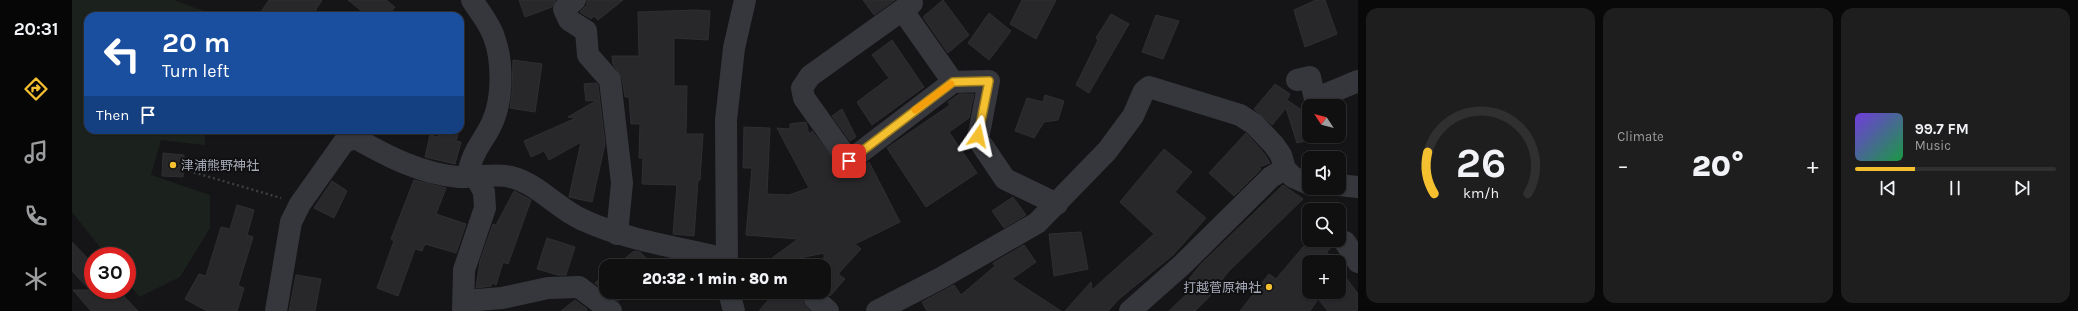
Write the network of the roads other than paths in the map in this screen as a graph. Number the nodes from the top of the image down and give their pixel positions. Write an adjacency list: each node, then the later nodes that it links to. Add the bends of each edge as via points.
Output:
1 (472, 0): 10 (street, via 494,35 500,59 498,111 489,131 473,154 470,166)
2 (575, 0): 15 (street, via 564,9 569,20 586,31 588,55 610,80 622,183)
3 (745, 0): 18 (street, via 734,48 726,120)
4 (910, 3): 7 (street); 7 (street, via 810,76 802,88 804,98 849,161)
5 (1297, 80): 6 (street, via 1310,77 1315,99)
6 (1358, 81)
7 (953, 82): 14 (street, via 989,81 978,139 1005,179)
8 (353, 134): 10 (street, via 386,156 416,168 458,177); 23 (street, via 344,142 300,204 291,222)
9 (1285, 169): 11 (street); 14 (street, via 1281,155 1274,145 1254,124 1240,115 1149,87 1133,116 1107,151); 27 (street, via 1271,177 1182,265)
10 (475, 176): 15 (street, via 510,176 542,191 578,218); 21 (street, via 484,192 485,208 464,270)
11 (1302, 181)
12 (1346, 186): 13 (street)
13 (1358, 187)
14 (1057, 204): 22 (street, via 1037,223)
15 (618, 234): 17 (street)
16 (1346, 244): 19 (street)
17 (712, 259)
18 (727, 259)
19 (1358, 262)
20 (731, 299): 25 (street)
21 (464, 306): 24 (street, via 548,288 579,287)
22 (902, 306): 26 (street)
23 (276, 311)
24 (611, 311)
25 (734, 311)
26 (876, 311)
27 (1130, 311)

